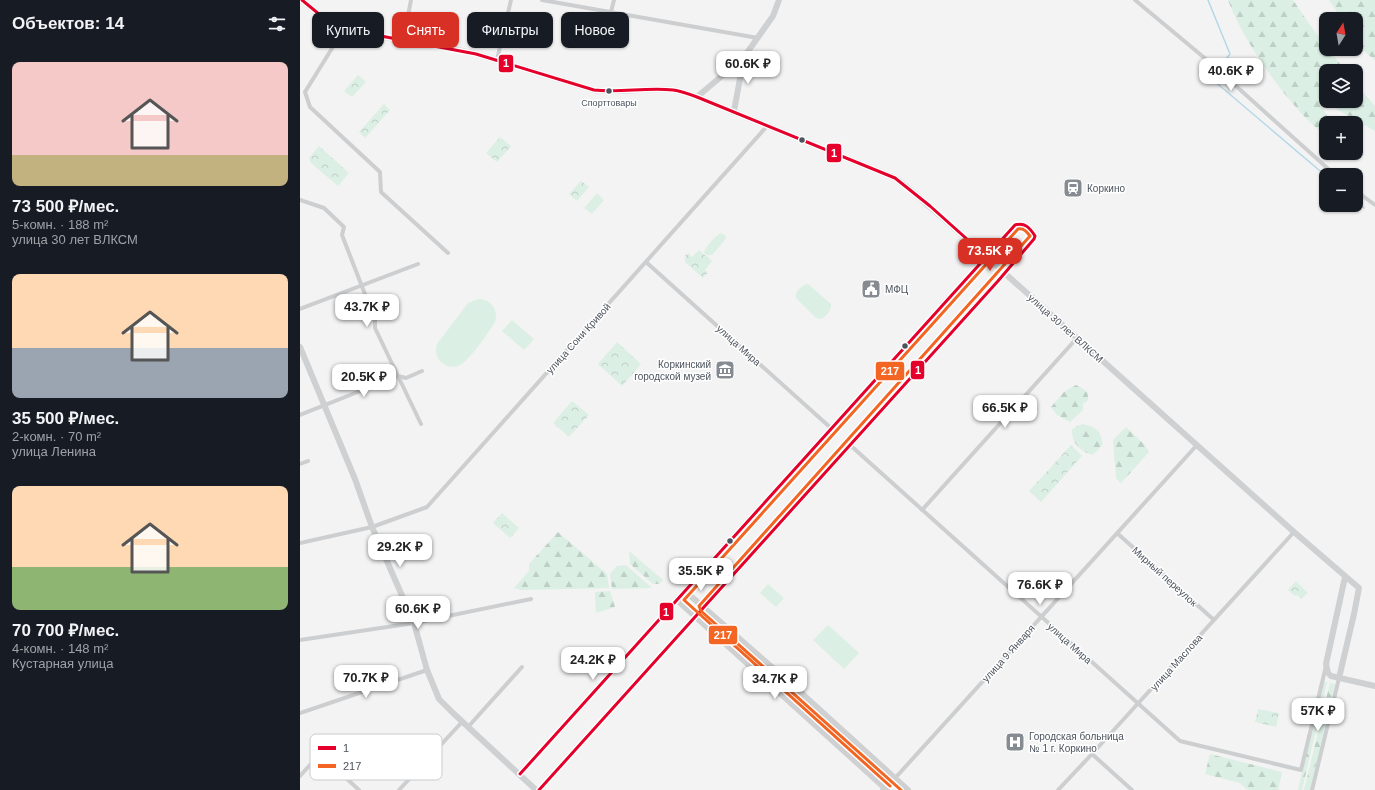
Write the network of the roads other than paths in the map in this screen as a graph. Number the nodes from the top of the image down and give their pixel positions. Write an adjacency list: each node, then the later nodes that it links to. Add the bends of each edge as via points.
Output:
1 (302, 0): 8 (street, улица 30 лет ВЛКСМ)
2 (411, 0): 9 (street)
3 (511, 0): 16 (street)
4 (542, 0): 10 (street)
5 (614, 0): 10 (street)
6 (779, 0): 12 (street, via 775,12)
7 (1135, 0): 20 (street, via 1207,60)
8 (317, 12)
9 (409, 12)
10 (611, 12)
11 (629, 15): 12 (street)
12 (758, 38): 15 (street)
13 (332, 48): 24 (street, via 305,92 310,107 380,172 381,192)
14 (447, 48): 16 (street, улица 30 лет ВЛКСМ)
15 (744, 57): 17 (street); 18 (street)
16 (496, 60): 17 (street, улица 30 лет ВЛКСМ, via 594,90 675,90)
17 (697, 97): 18 (street, улица 30 лет ВЛКСМ)
18 (734, 111): 19 (street, улица 30 лет ВЛКСМ)
19 (768, 125): 25 (street, улица 30 лет ВЛКСМ, via 895,178); 26 (street, улица Сони Кривой)
20 (1327, 168)
21 (1363, 196): 23 (street)
22 (300, 200): 29 (street, via 324,208 344,227 342,235)
23 (1375, 205)
24 (448, 253)
25 (987, 257): 28 (street, улица 30 лет ВЛКСМ); 38 (street)
26 (646, 262): 38 (street, улица Мира); 44 (street, улица Сони Кривой, via 427,507)
27 (418, 264): 29 (street)
28 (1004, 274): 31 (street, улица 30 лет ВЛКСМ); 39 (street)
29 (361, 285): 30 (street); 34 (street, via 376,320 375,328)
30 (300, 309)
31 (1077, 338): 40 (street, улица 30 лет ВЛКСМ); 43 (street)
32 (300, 347): 35 (street)
33 (422, 371): 34 (street, via 406,378)
34 (398, 376): 35 (street); 37 (street)
35 (324, 406): 36 (street); 44 (street)
36 (300, 416)
37 (421, 424)
38 (832, 429): 49 (street)
39 (850, 445): 43 (street, улица Мира); 52 (street)
40 (1197, 445): 45 (street, улица 30 лет ВЛКСМ); 46 (street, улица 9 Января)
41 (308, 461): 42 (street)
42 (300, 464)
43 (922, 510): 54 (street, улица Мира)
44 (372, 527): 47 (street, улица Сони Кривой); 56 (street)
45 (1294, 532): 48 (street, улица 30 лет ВЛКСМ); 55 (street, улица Маслова)
46 (1117, 533): 54 (street, улица 9 Января); 55 (street, Мирный переулок)
47 (300, 543)
48 (1345, 577): 58 (street); 61 (street, улица 30 лет ВЛКСМ, via 1359,589)
49 (685, 591): 51 (street); 52 (street)
50 (531, 599): 56 (street)
51 (677, 600): 53 (street); 70 (street)
52 (704, 607): 53 (street); 72 (street)
53 (696, 616): 75 (street); 76 (street)
54 (1040, 617): 63 (street, улица Мира); 72 (street, улица 9 Января)
55 (1214, 620): 63 (street, улица Маслова)
56 (414, 623): 57 (street); 60 (street)
57 (300, 640)
58 (1326, 664): 61 (street, via 1328,673); 63 (street, улица Мира, via 1301,770 1180,741)
59 (522, 667): 66 (street)
60 (427, 670): 64 (street); 65 (street, via 439,699)
61 (1339, 678): 62 (street); 82 (street)
62 (1375, 686)
63 (1138, 704): 68 (street, улица Маслова)
64 (300, 713)
65 (462, 722): 66 (street); 67 (street)
66 (468, 726): 70 (street)
67 (442, 744)
68 (1092, 754): 80 (street, улица Маслова); 81 (street)
69 (310, 765): 71 (street)
70 (520, 774): 75 (street)
71 (300, 776)
72 (895, 778): 76 (street, улица 9 Января); 79 (street)
73 (348, 780): 77 (street)
74 (408, 780): 78 (street)
75 (533, 789)
76 (885, 789)
77 (359, 790)
78 (399, 790)
79 (908, 790)
80 (1058, 790)
81 (1132, 790)
82 (1312, 790)

